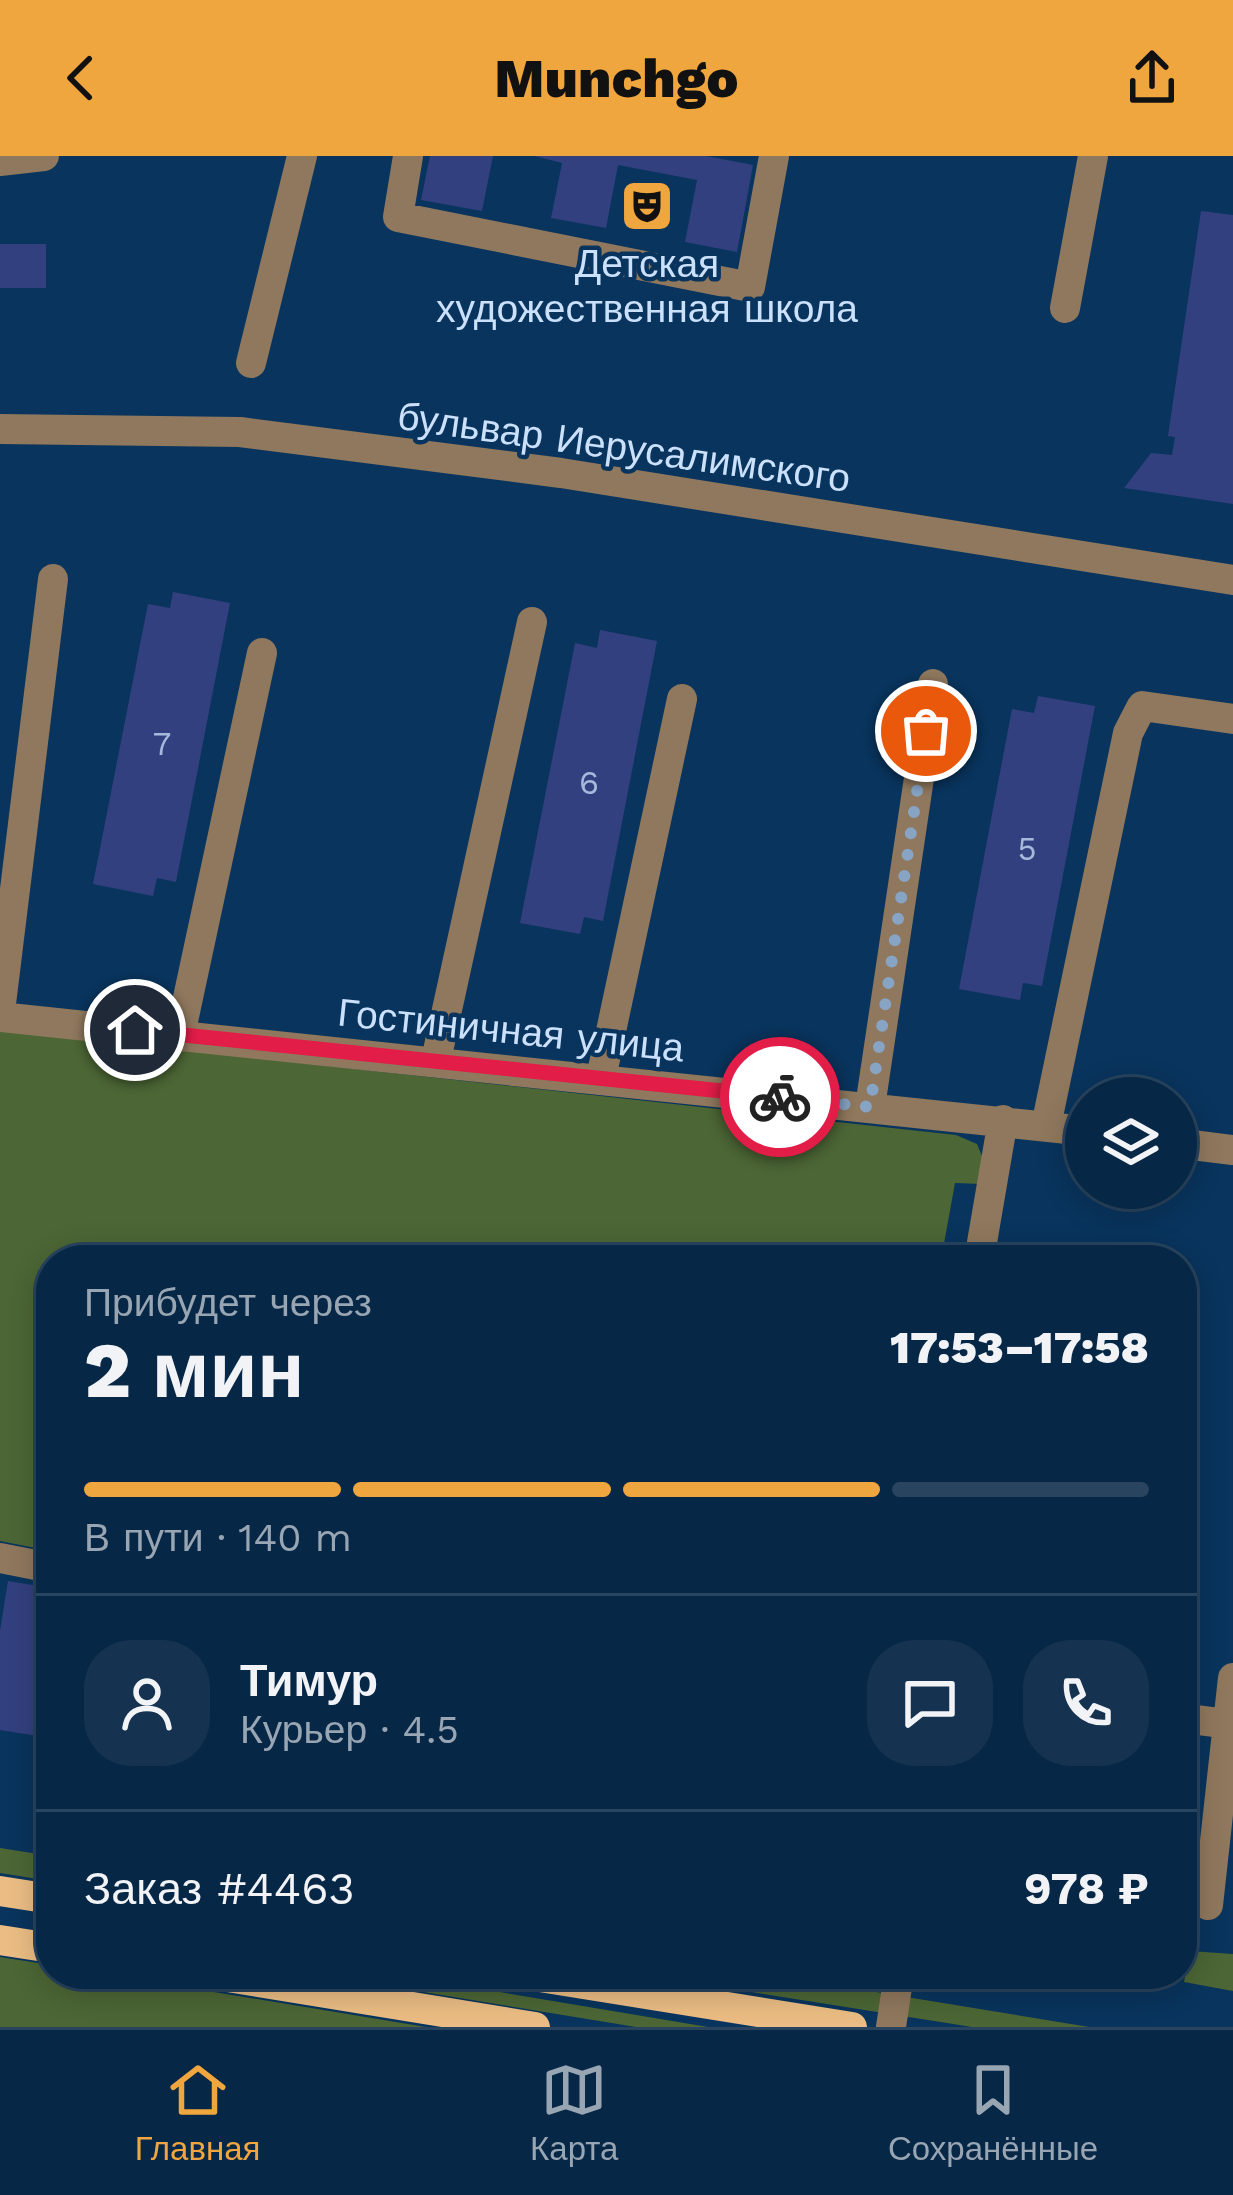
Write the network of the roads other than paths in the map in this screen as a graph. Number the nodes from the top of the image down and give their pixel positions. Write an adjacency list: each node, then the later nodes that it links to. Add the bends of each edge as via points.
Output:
1 (44, 156): 6 (street)
2 (302, 156): 8 (street)
3 (408, 156): 4 (street, via 398,217 750,287)
4 (774, 156)
5 (1093, 156): 7 (street)
6 (0, 161)
7 (1066, 308)
8 (251, 363)
9 (0, 429): 11 (street, бульвар Иерусалимского, via 262,435 561,472)
10 (53, 579): 17 (street)
11 (1233, 580)
12 (532, 622): 19 (street)
13 (262, 653): 18 (street)
14 (933, 684): 21 (street)
15 (682, 699): 20 (street)
16 (1233, 718): 23 (street, via 1142,706 1129,733)
17 (0, 1014): 18 (street, Гостиничная улица)
18 (180, 1035): 19 (street, Гостиничная улица)
19 (436, 1060): 20 (street, Гостиничная улица)
20 (602, 1078): 21 (street, Гостиничная улица)
21 (870, 1107): 22 (street, Гостиничная улица)
22 (1003, 1120): 23 (street, Гостиничная улица); 27 (street)
23 (1046, 1126): 24 (street, Гостиничная улица)
24 (1065, 1128)
25 (1197, 1146): 26 (street)
26 (1233, 1150)
27 (982, 1245)
28 (0, 1558): 29 (street)
29 (36, 1565)
30 (1233, 1678): 32 (street)
31 (1197, 1720): 32 (street)
32 (1228, 1724): 35 (street)
33 (0, 1891): 34 (main road)
34 (36, 1897)
35 (1208, 1905)
36 (0, 1940): 37 (main road)
37 (36, 1946)
38 (301, 1989): 41 (main road)
39 (615, 1989): 42 (main road)
40 (897, 1989): 43 (street)
41 (535, 2027)
42 (852, 2027)
43 (891, 2027)

